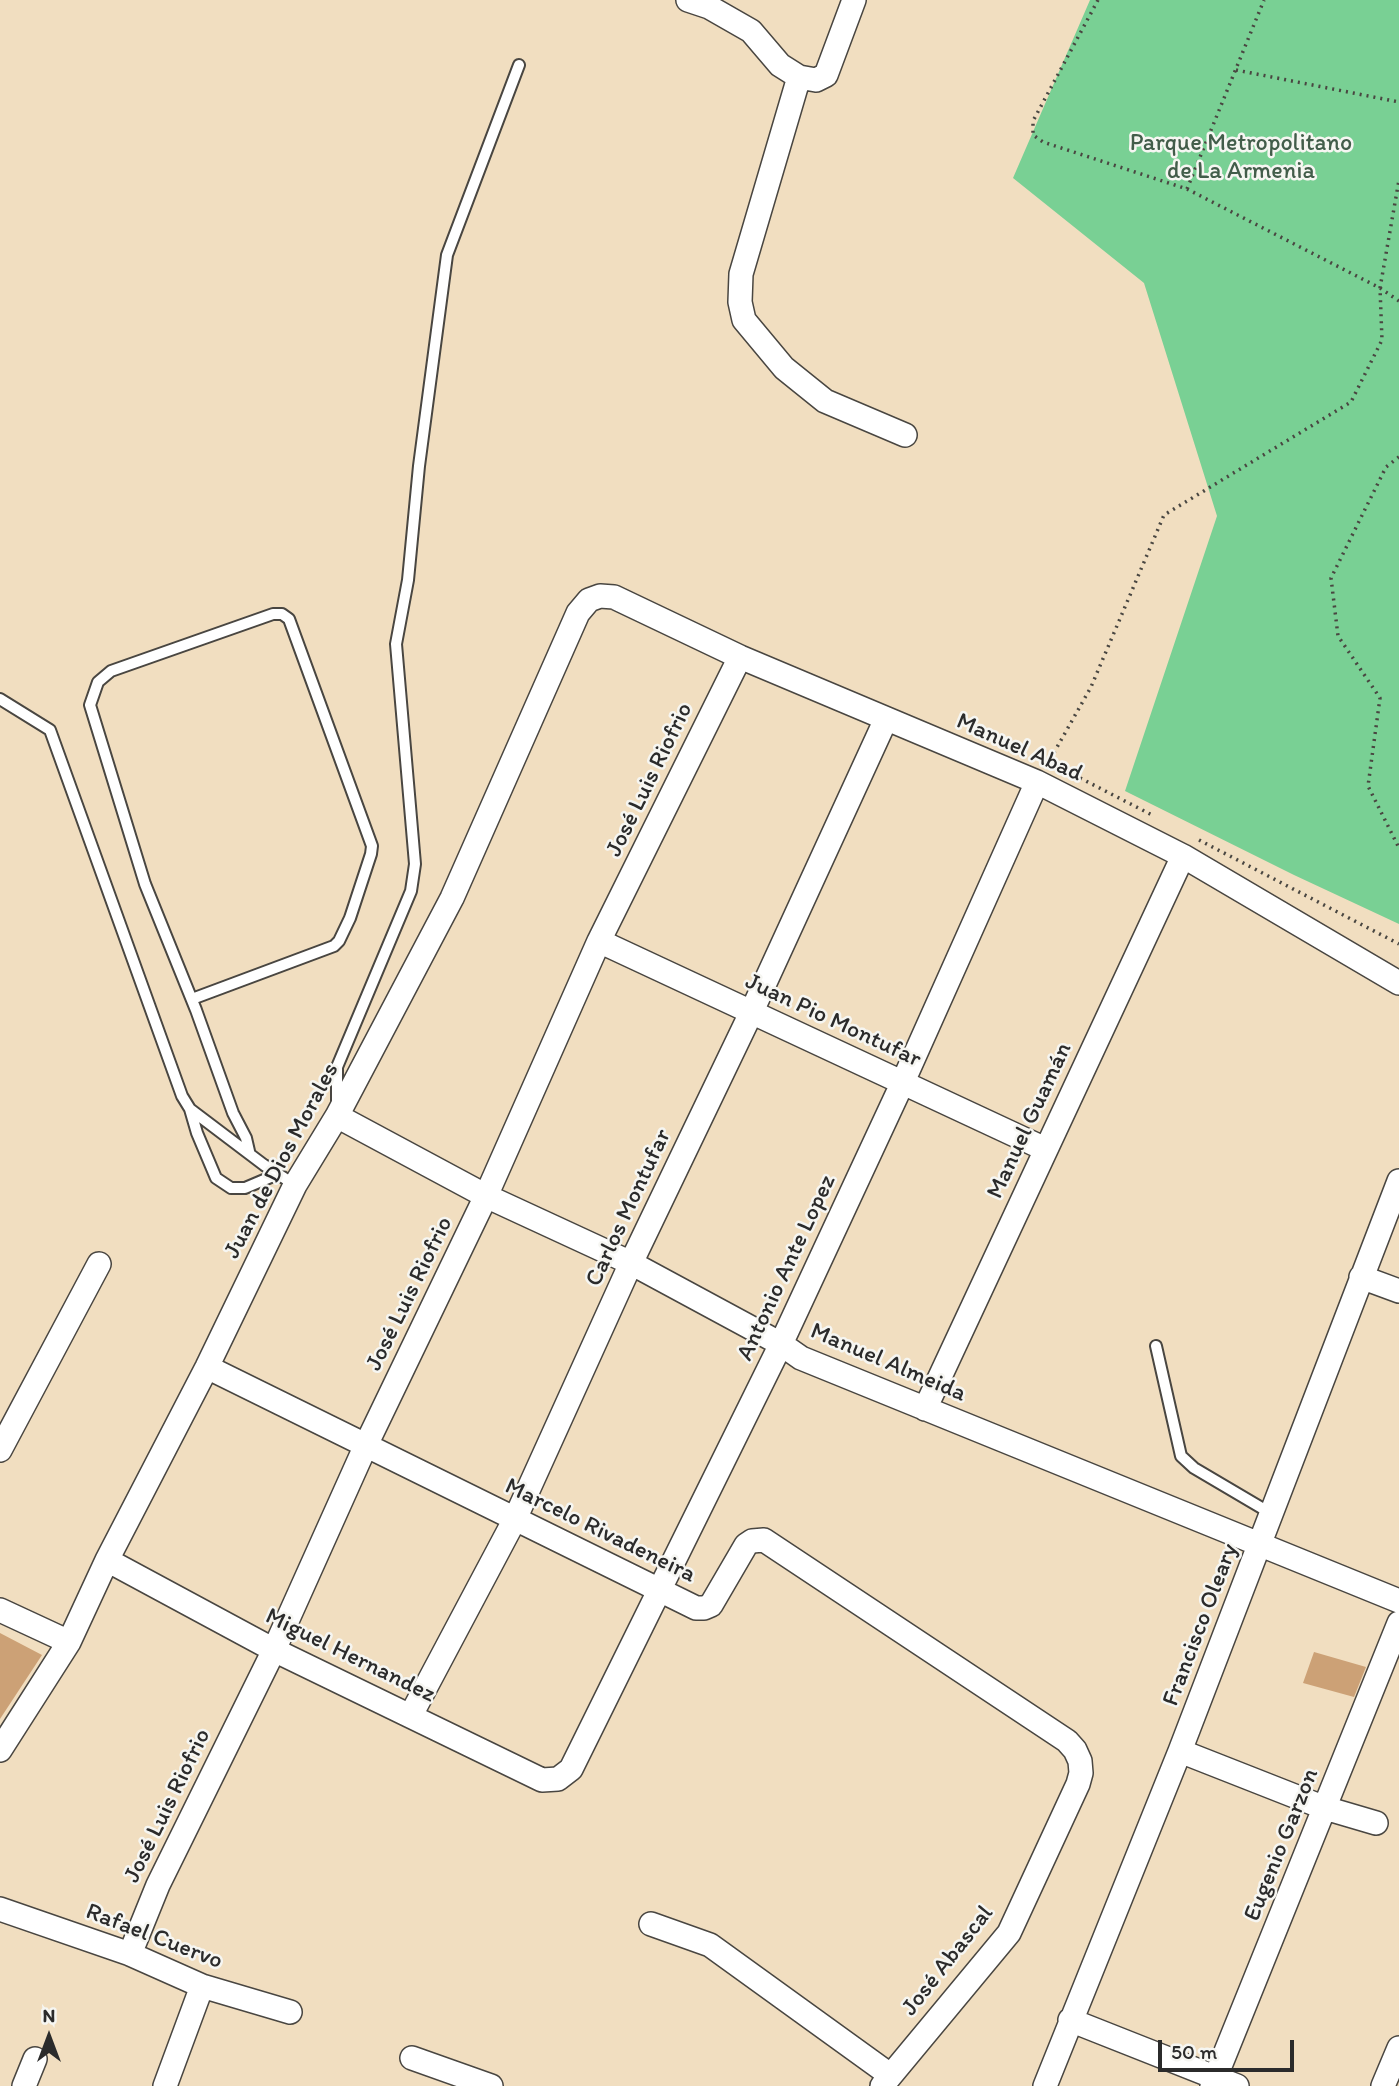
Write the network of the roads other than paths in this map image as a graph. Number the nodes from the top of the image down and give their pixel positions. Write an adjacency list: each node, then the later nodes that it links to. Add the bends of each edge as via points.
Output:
1 (688, 0): 4 (street, via 751,31 780,65)
2 (853, 0): 4 (street, via 826,75 816,80)
3 (519, 65): 18 (lane, via 447,255 408,580 396,644 415,864 411,891 337,1067)
4 (799, 77): 5 (street, via 741,274 744,320 783,368 825,401)
5 (905, 435)
6 (600, 596): 7 (street, Manuel Abad, via 614,597); 18 (street, Juan de Dios Morales, via 589,600 578,613 452,898)
7 (740, 657): 9 (street, Manuel Abad); 12 (street, José Luis Riofrio)
8 (0, 699): 17 (lane, via 50,730)
9 (886, 719): 10 (street, Manuel Abad); 15 (street, Carlos Montufar)
10 (1037, 782): 11 (street, Manuel Abad); 16 (street, Antonio Ante Lopez)
11 (1189, 847): 13 (street, Manuel Abad); 19 (street, Manuel Guamán)
12 (599, 940): 15 (street, Juan Pio Montufar); 23 (street, José Luis Riofrio)
13 (1399, 983)
14 (192, 999): 14 (lane, via 334,946 350,918 371,854 372,846 289,619 282,614 111,671 91,696 92,716 145,884); 20 (lane)
15 (752, 1011): 16 (street, Juan Pio Montufar); 24 (street, Carlos Montufar)
16 (902, 1084): 19 (street, Juan Pio Montufar); 28 (street, Antonio Ante Lopez)
17 (190, 1109): 20 (lane); 21 (lane, via 216,1178 231,1188)
18 (337, 1116): 21 (street, Juan de Dios Morales); 23 (street, Manuel Almeida)
19 (1045, 1149): 31 (street, Manuel Guamán)
20 (249, 1151): 21 (lane)
21 (286, 1179): 30 (street, Juan de Dios Morales)
22 (1399, 1181): 26 (street, Francisco Oleary)
23 (486, 1196): 24 (street, Manuel Almeida); 32 (street, José Luis Riofrio)
24 (631, 1263): 28 (street, Manuel Almeida); 35 (street, Carlos Montufar)
25 (99, 1264): 33 (street)
26 (1362, 1277): 27 (street); 34 (street, Francisco Oleary)
27 (1399, 1291)
28 (781, 1344): 31 (street, Manuel Almeida, via 801,1358); 38 (street, Antonio Ante Lopez)
29 (1156, 1346): 34 (lane, via 1181,1456)
30 (207, 1367): 32 (street, Marcelo Rivadeneira); 37 (street, Juan de Dios Morales)
31 (925, 1409): 36 (street, Manuel Almeida)
32 (366, 1445): 35 (street, Marcelo Rivadeneira); 43 (street, José Luis Riofrio)
33 (0, 1450)
34 (1272, 1514): 36 (street, Francisco Oleary)
35 (515, 1519): 38 (street, Marcelo Rivadeneira); 44 (street, Carlos Montufar)
36 (1261, 1545): 39 (street, Manuel Almeida); 46 (street, Francisco Oleary)
37 (107, 1560): 42 (street, Juan de Dios Morales); 43 (street, Miguel Hernandez)
38 (661, 1590): 47 (street, Antonio Ante Lopez); 48 (street, Marcelo Rivadeneira, via 696,1608 711,1605 746,1545 764,1540 1067,1741 1080,1761)
39 (1399, 1601)
40 (0, 1610): 42 (street)
41 (1399, 1623): 49 (street, Eugenio Garzon)
42 (69, 1642): 45 (street, Juan de Dios Morales)
43 (275, 1650): 44 (street, Miguel Hernandez); 53 (street, José Luis Riofrio, via 158,1885)
44 (411, 1715): 47 (street, Miguel Hernandez, via 542,1780 558,1779)
45 (0, 1749)
46 (1180, 1751): 49 (street); 56 (street, Francisco Oleary)
47 (571, 1769)
48 (1078, 1784): 60 (street, José Abascal, via 1009,1933)
49 (1325, 1808): 50 (street); 61 (street, Eugenio Garzon)
50 (1376, 1823)
51 (0, 1909): 53 (street, Rafael Cuervo)
52 (651, 1924): 60 (street, via 710,1945)
53 (130, 1954): 54 (street, Rafael Cuervo)
54 (202, 1986): 55 (street, Rafael Cuervo); 63 (street)
55 (290, 2012)
56 (1070, 2020): 61 (street); 65 (street, Francisco Oleary)
57 (1397, 2055): 67 (street)
58 (412, 2058): 64 (street)
59 (35, 2059): 62 (street)
60 (886, 2081)
61 (1213, 2082): 66 (street)
62 (24, 2086)
63 (165, 2086)
64 (491, 2086)
65 (1045, 2086)
66 (1237, 2086)
67 (1383, 2086)

